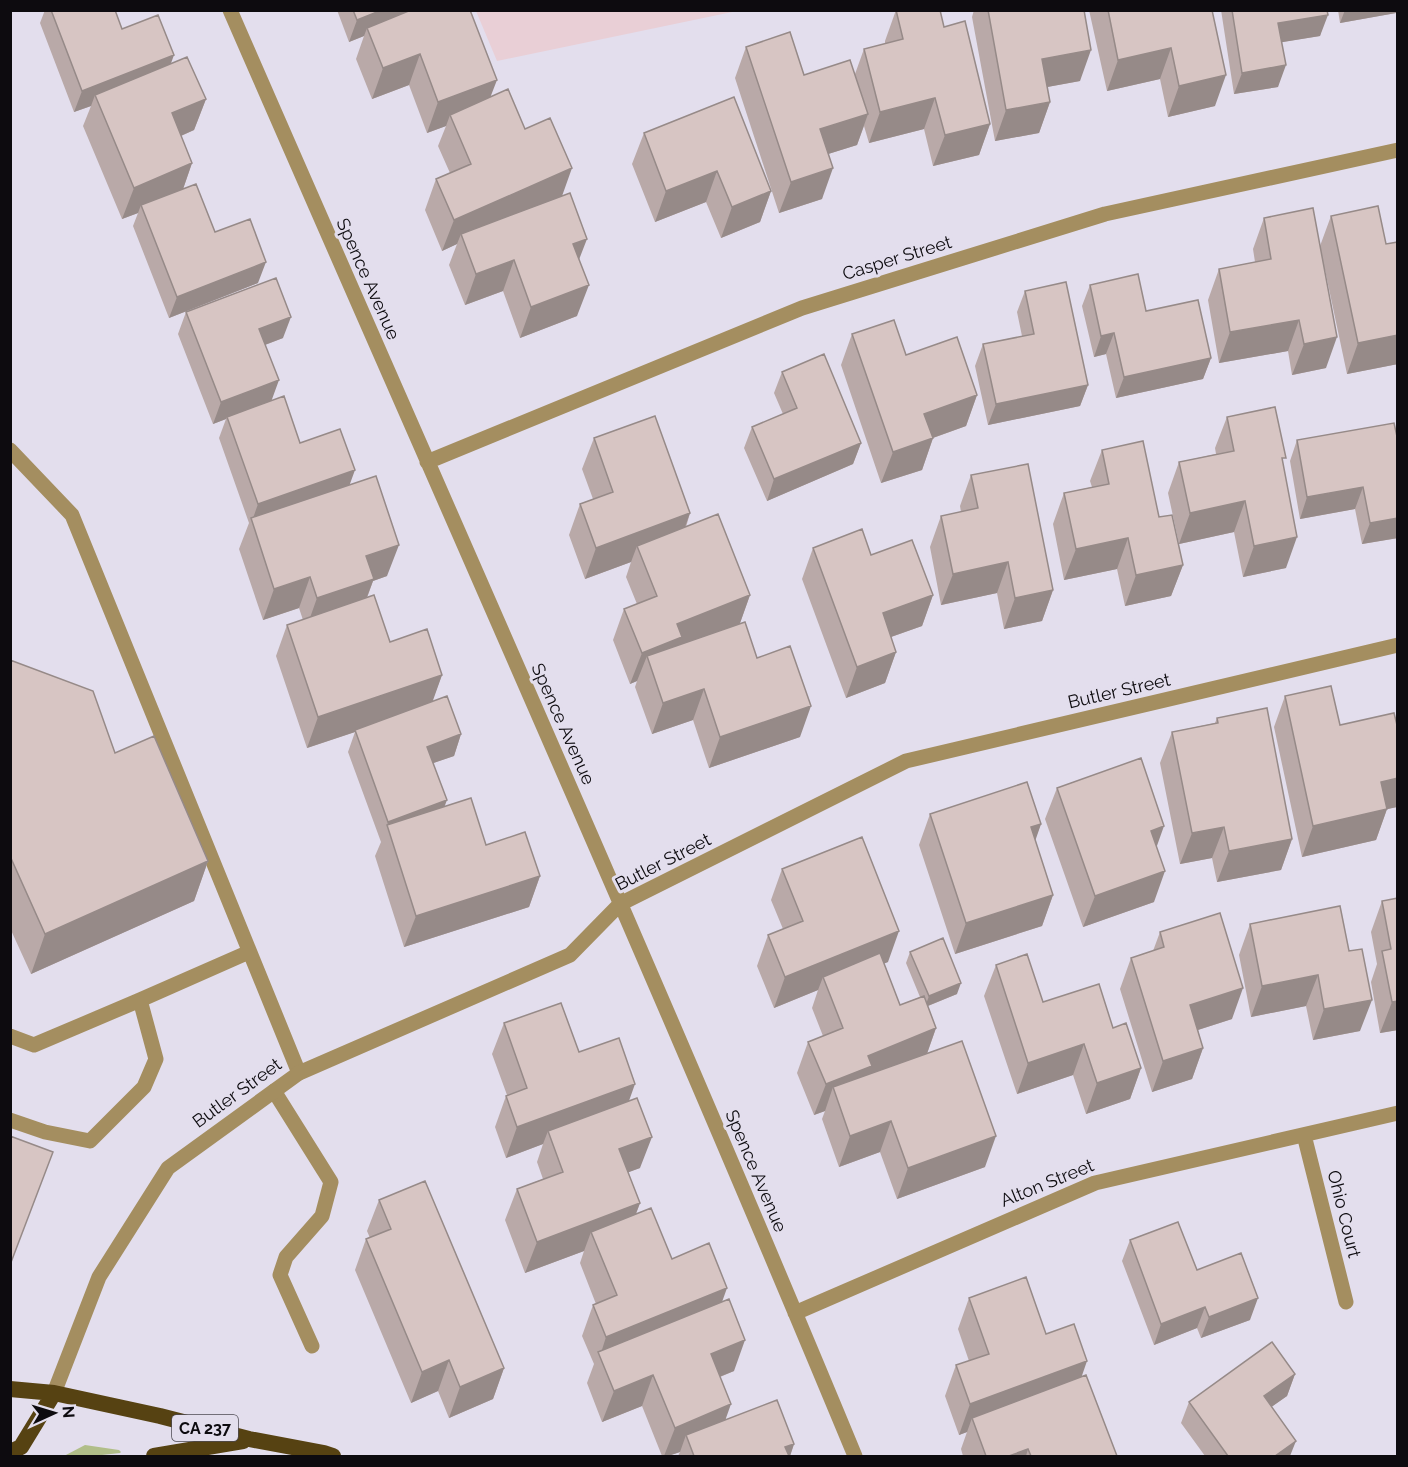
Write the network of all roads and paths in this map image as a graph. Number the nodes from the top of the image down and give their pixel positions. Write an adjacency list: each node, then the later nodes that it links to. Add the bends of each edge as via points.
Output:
1 (230, 10): 4 (street, Spence Avenue)
2 (1398, 150): 4 (street, Casper Street, via 1106,214 802,308)
3 (10, 450): 7 (street, via 72,515)
4 (427, 462): 6 (street, Spence Avenue)
5 (1398, 645): 6 (street, Butler Street, via 906,761)
6 (620, 904): 10 (street, Butler Street, via 570,955); 16 (street, Spence Avenue)
7 (249, 952): 8 (street); 10 (street)
8 (140, 1000): 9 (street, via 34,1045); 13 (street, via 156,1059 144,1087 90,1141)
9 (10, 1036)
10 (299, 1073): 11 (street, Butler Street)
11 (274, 1091): 17 (street, via 331,1182 322,1216 286,1257 280,1275); 19 (street, Butler Street, via 168,1168 99,1277)
12 (1398, 1113): 14 (street, Alton Street)
13 (10, 1120)
14 (1304, 1135): 15 (street, Ohio Court); 16 (street, Alton Street, via 1095,1183)
15 (1346, 1302)
16 (795, 1313): 24 (street, Spence Avenue)
17 (312, 1346)
18 (10, 1389): 19 (highway, CA 237)
19 (54, 1393): 20 (highway, CA 237); 21 (highway, via 21,1447)
20 (249, 1439): 22 (highway); 23 (highway, CA 237)
21 (10, 1452)
22 (154, 1456)
23 (333, 1456)
24 (855, 1456)

